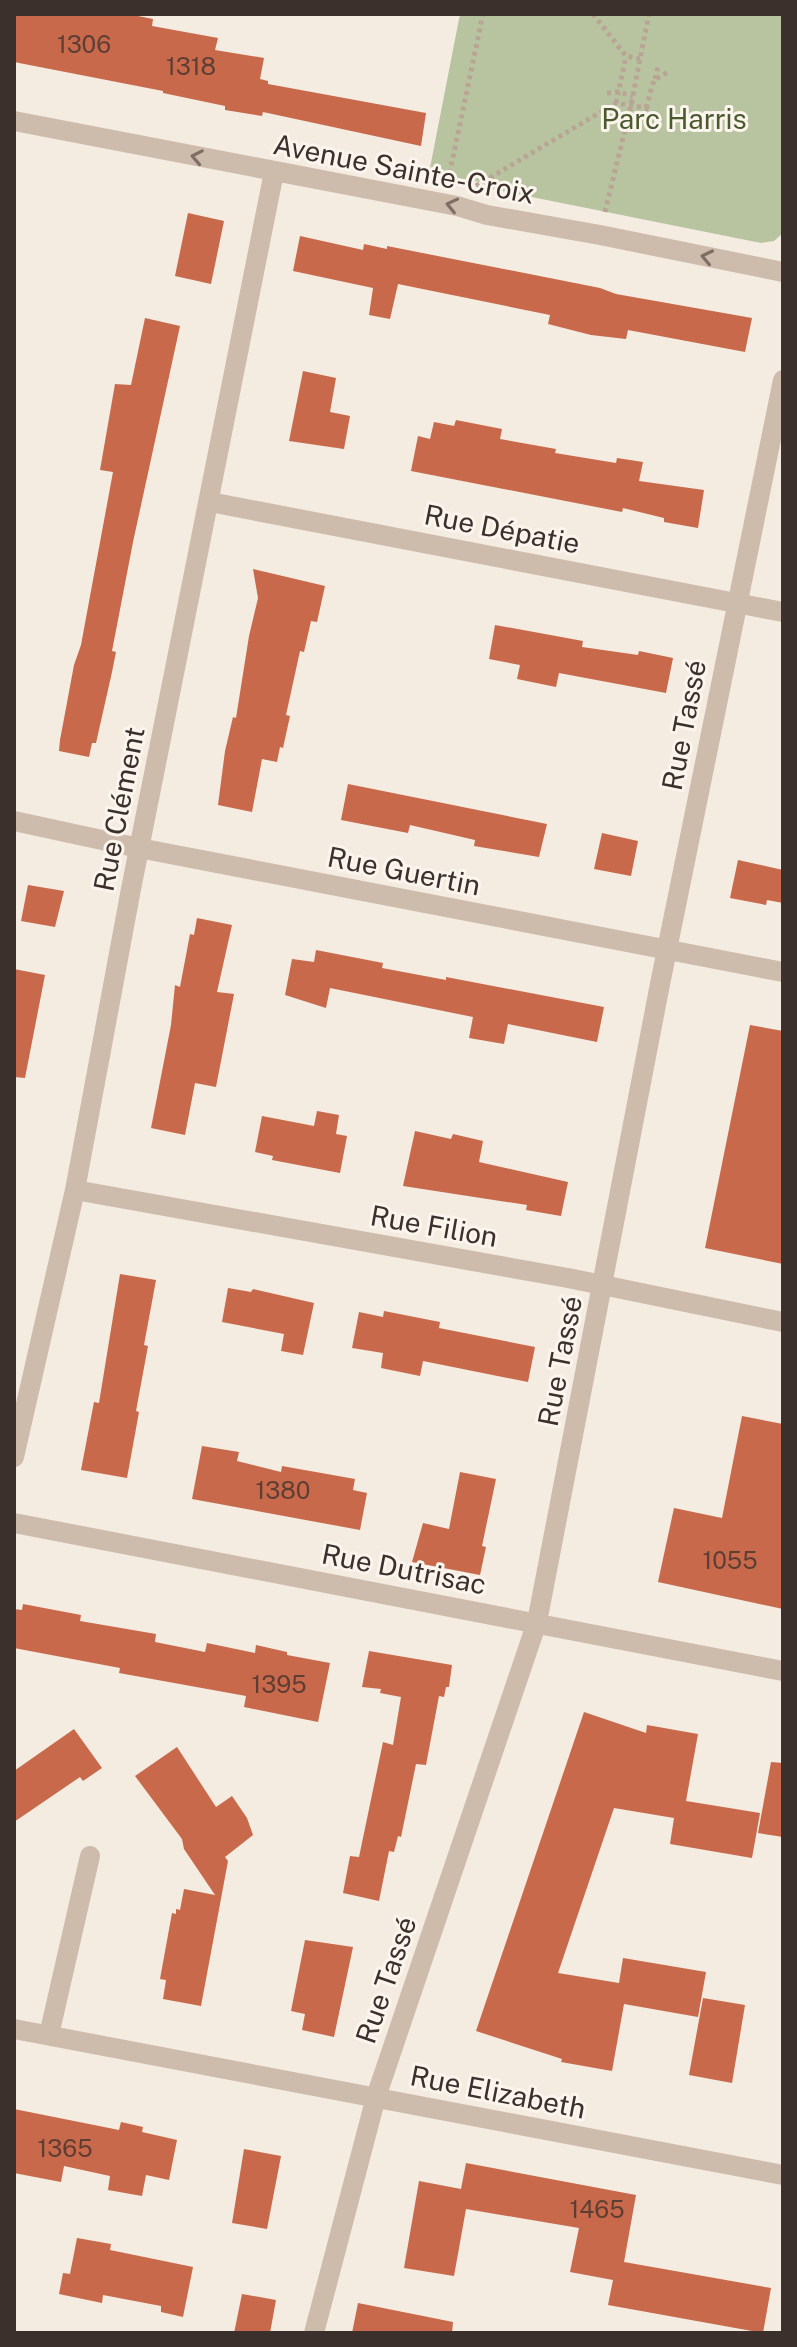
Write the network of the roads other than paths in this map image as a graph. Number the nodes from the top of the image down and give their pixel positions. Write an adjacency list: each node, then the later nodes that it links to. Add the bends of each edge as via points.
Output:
1 (14, 121): 2 (street, Avenue Sainte-Croix, one-way to 1)
2 (274, 172): 3 (street, Avenue Sainte-Croix, one-way to 2); 5 (street, Rue Clément)
3 (783, 272)
4 (783, 380): 6 (street, Rue Tassé)
5 (210, 502): 6 (street, Rue Dépatie); 9 (street, Rue Clément)
6 (737, 603): 7 (street, Rue Dépatie); 10 (street, Rue Tassé)
7 (783, 612)
8 (14, 821): 9 (street, Rue Guertin)
9 (139, 848): 10 (street, Rue Guertin); 12 (street, Rue Clément)
10 (668, 951): 11 (street, Rue Guertin); 13 (street, Rue Tassé)
11 (783, 972)
12 (75, 1190): 13 (street, Rue Filion); 15 (street, Rue Clément)
13 (604, 1285): 14 (street, Rue Filion); 17 (street, Rue Tassé)
14 (783, 1322)
15 (14, 1457)
16 (14, 1523): 17 (street, Rue Dutrisac)
17 (537, 1622): 18 (street, Rue Dutrisac); 22 (street, Rue Tassé)
18 (783, 1671)
19 (90, 1856): 21 (street)
20 (14, 2029): 21 (street, Rue Elizabeth)
21 (49, 2035): 22 (street, Rue Elizabeth)
22 (376, 2097): 23 (street, Rue Elizabeth); 24 (street, Rue Tassé)
23 (783, 2175)
24 (314, 2333)

